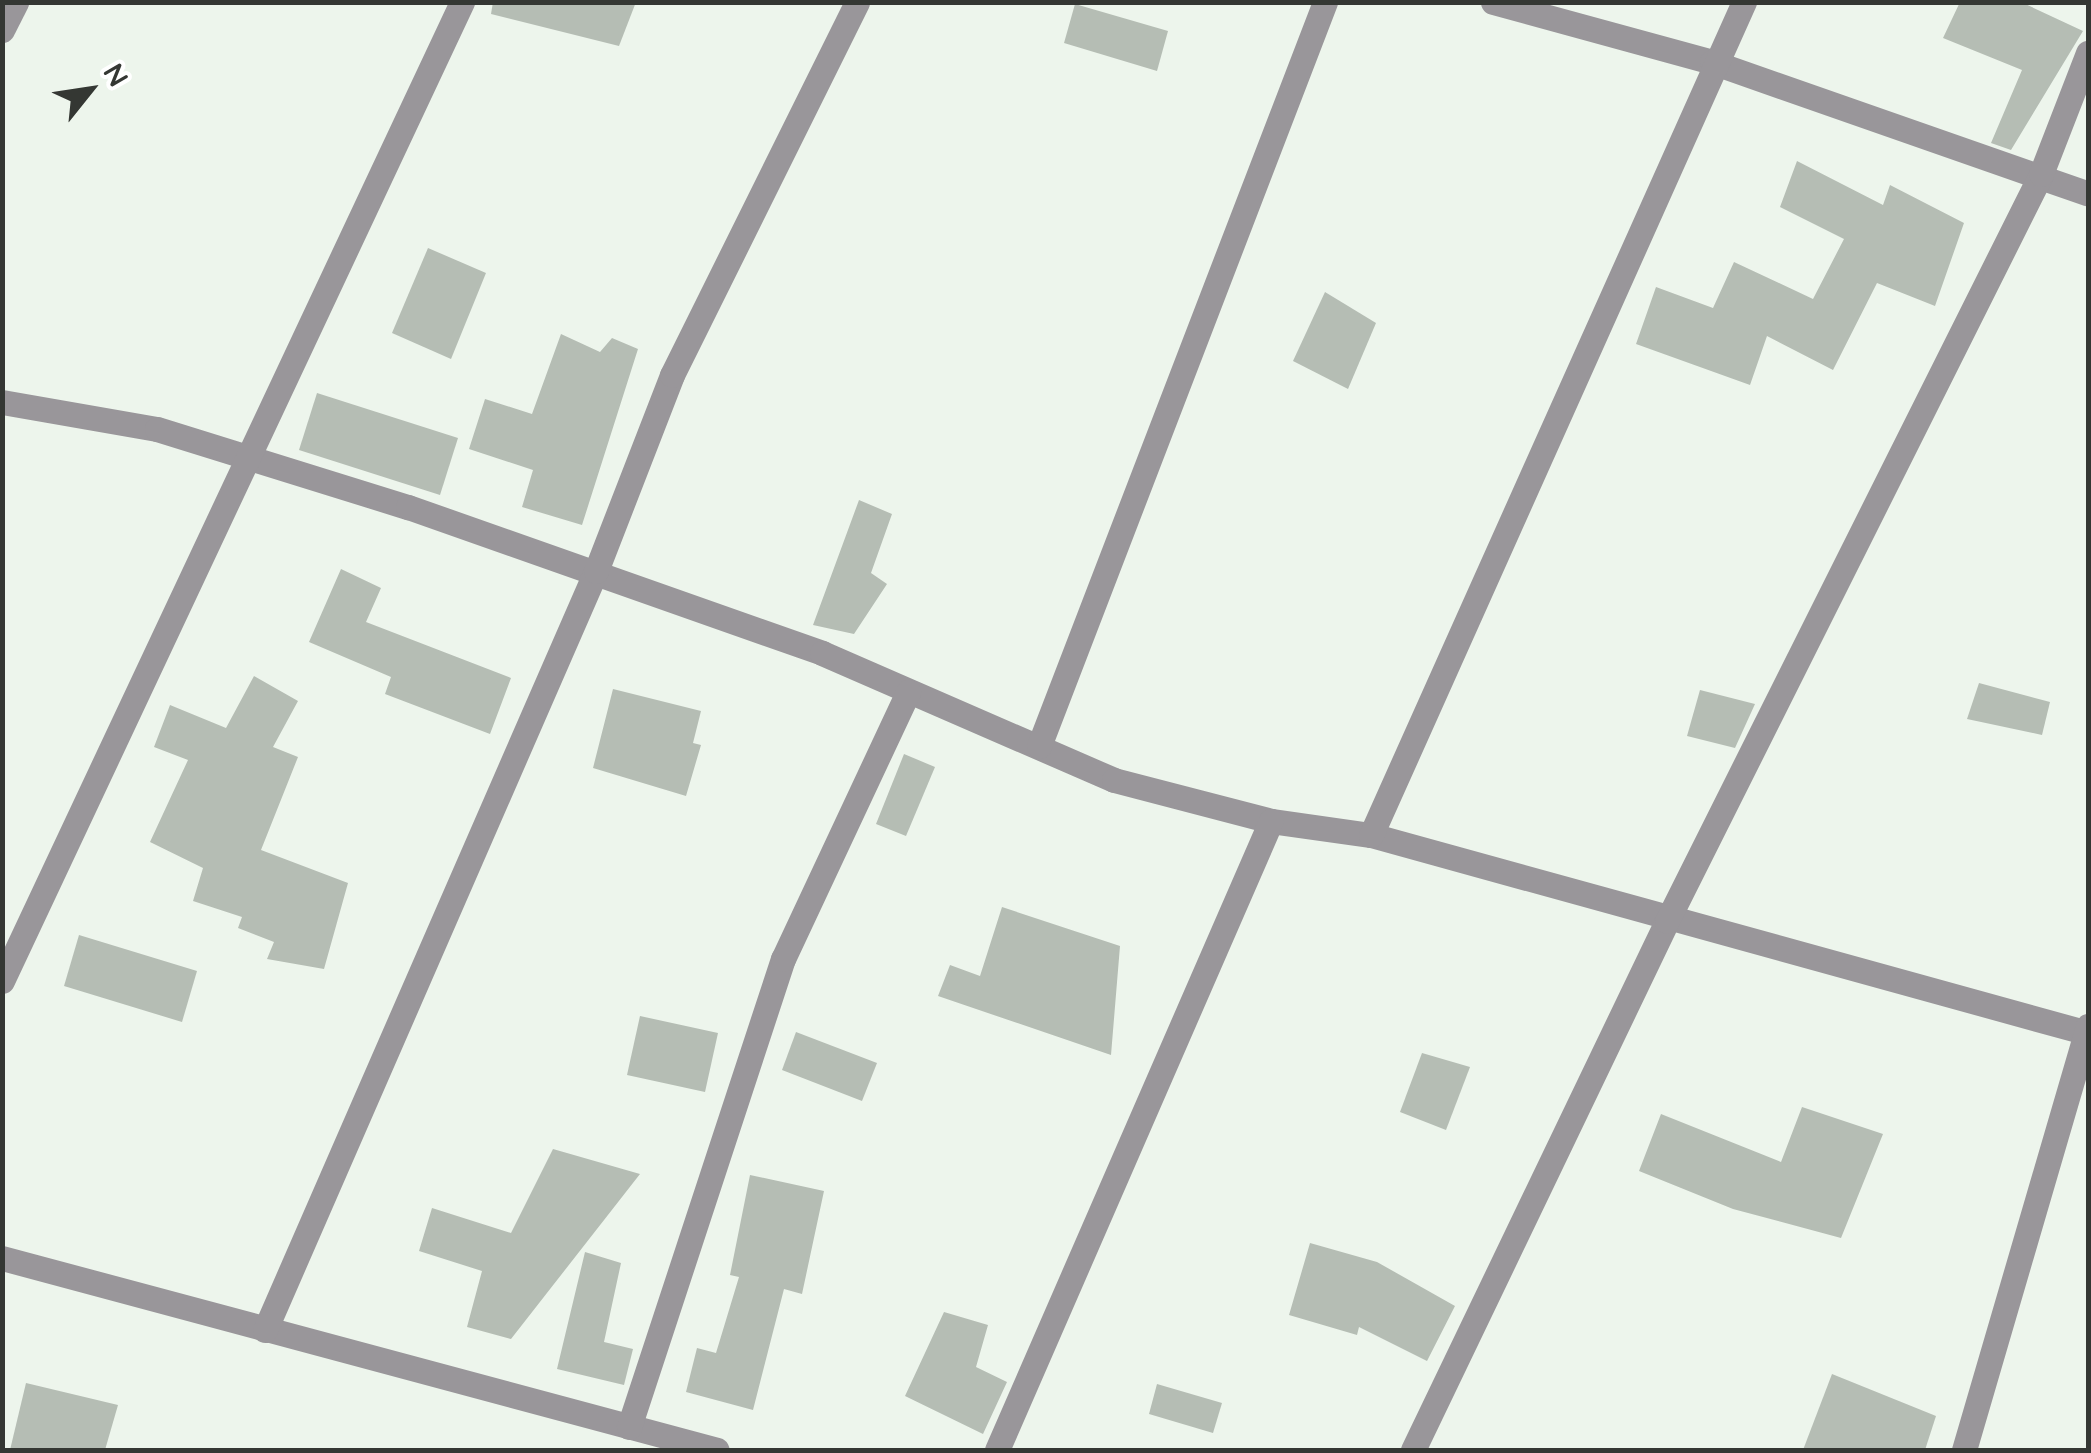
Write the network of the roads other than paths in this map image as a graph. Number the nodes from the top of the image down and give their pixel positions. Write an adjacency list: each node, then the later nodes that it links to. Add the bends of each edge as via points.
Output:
1 (16, 2): 7 (street)
2 (462, 2): 13 (street)
3 (857, 2): 14 (street, via 672,376)
4 (1325, 2): 16 (street)
5 (1493, 2): 9 (street)
6 (1744, 2): 9 (street)
7 (2, 30)
8 (2088, 53): 10 (street)
9 (1712, 62): 10 (street); 18 (street)
10 (2041, 174): 11 (street); 19 (street)
11 (2088, 194)
12 (2, 402): 13 (street)
13 (249, 454): 14 (street); 20 (street)
14 (596, 572): 15 (street); 23 (street)
15 (908, 692): 16 (street); 24 (street, via 784,959)
16 (1039, 746): 17 (street, via 1114,780)
17 (1271, 821): 18 (street); 27 (street)
18 (1372, 835): 19 (street)
19 (1667, 921): 21 (street); 28 (street)
20 (2, 981)
21 (2088, 1030): 29 (street)
22 (2, 1258): 23 (street)
23 (265, 1330): 24 (street)
24 (629, 1427): 25 (street)
25 (678, 1445): 26 (street)
26 (717, 1450)
27 (998, 1450)
28 (1414, 1450)
29 (1964, 1450)

